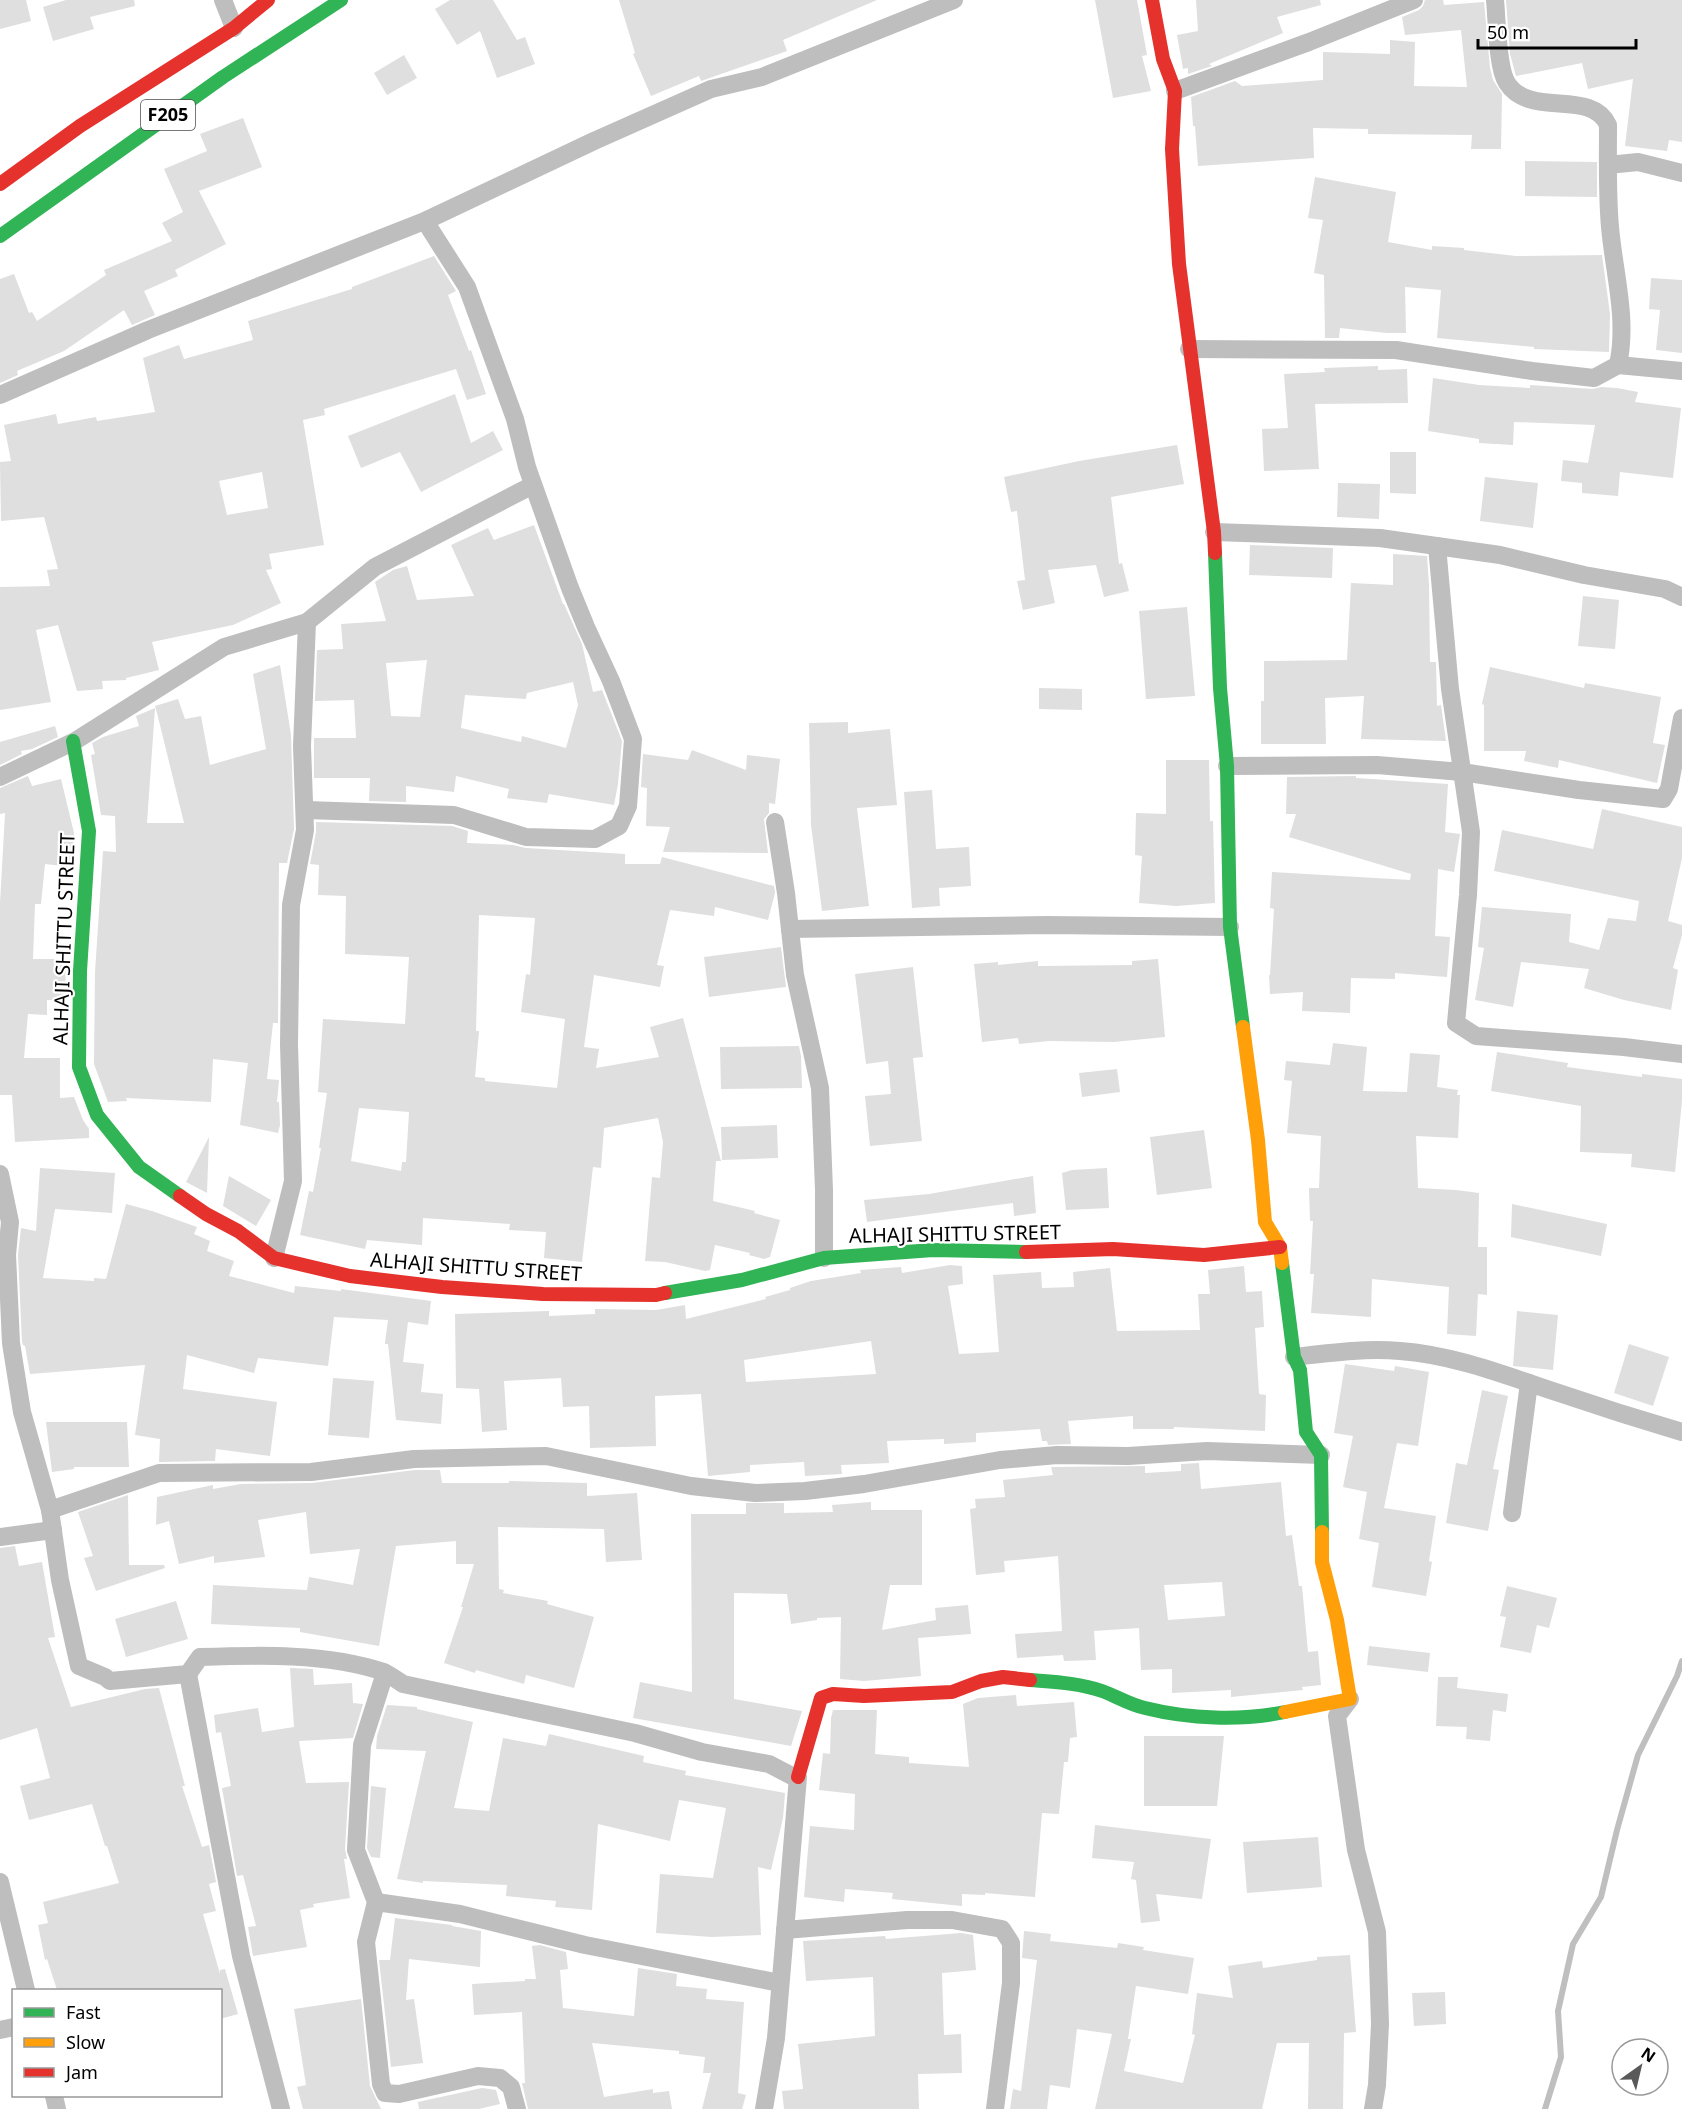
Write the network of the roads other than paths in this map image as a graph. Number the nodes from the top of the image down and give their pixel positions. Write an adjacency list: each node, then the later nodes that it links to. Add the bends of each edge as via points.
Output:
1 (223, 0): 8 (street)
2 (268, 0): 8 (street, F205)
3 (341, 0): 14 (street, F205, via 223,77)
4 (954, 0): 13 (street, via 762,77 711,89)
5 (1152, 0): 9 (street, via 1163,59)
6 (1414, 0): 9 (street)
7 (1495, 0): 10 (street, via 1505,81 1513,91 1530,100 1591,108 1604,116 1608,125)
8 (234, 28): 12 (street, F205, via 80,126)
9 (1174, 91): 15 (street, via 1172,149)
10 (1608, 165): 11 (street, via 1638,162); 16 (street, via 1610,227 1622,313 1623,345)
11 (1682, 173)
12 (0, 184)
13 (427, 220): 18 (street, via 148,330); 19 (street, via 467,287 515,419)
14 (0, 236)
15 (1189, 349): 16 (street, via 1396,350 1594,378); 20 (street)
16 (1618, 365): 17 (street)
17 (1682, 371)
18 (0, 395)
19 (533, 485): 23 (street, via 375,567); 29 (street, via 578,608 633,739 628,806 619,826 595,839 526,837 454,815)
20 (1214, 532): 21 (street, via 1380,538); 26 (street)
21 (1437, 546): 22 (street, via 1665,589); 27 (street)
22 (1682, 597)
23 (307, 622): 25 (street, via 224,647); 29 (street, via 303,746)
24 (1682, 718): 27 (street, via 1669,789 1663,799)
25 (73, 741): 28 (street); 37 (street, ALHAJI SHITTU STREET, via 89,831 80,971 79,1068 97,1115 139,1167)
26 (1227, 766): 27 (street, via 1377,765); 31 (street)
27 (1462, 772): 33 (street, via 1471,832 1456,1023 1476,1036)
28 (0, 777)
29 (306, 810): 37 (street, via 291,905 289,1044 293,1181)
30 (775, 822): 32 (street)
31 (1230, 927): 32 (street); 35 (street, via 1265,1222)
32 (790, 929): 36 (street, via 795,975 820,1088)
33 (1682, 1054)
34 (0, 1174): 42 (street, via 10,1222 7,1255 11,1343 22,1412)
35 (1280, 1247): 36 (street, ALHAJI SHITTU STREET, via 1204,1255 1113,1249 933,1250); 38 (street)
36 (824, 1257): 37 (street, ALHAJI SHITTU STREET, via 742,1280 656,1295 543,1294 442,1287 350,1276)
37 (274, 1258)
38 (1294, 1357): 39 (street, via 1362,1350 1400,1351 1441,1357); 41 (street, via 1300,1370 1306,1432)
39 (1529, 1383): 40 (street); 43 (street)
40 (1682, 1432)
41 (1321, 1455): 42 (street, via 1207,1451 1057,1455 1000,1460 805,1491 755,1493 691,1486 546,1456 414,1459 311,1472 159,1473); 48 (street, via 1322,1562 1337,1620)
42 (50, 1510): 44 (street)
43 (1512, 1513)
44 (53, 1530): 45 (street); 47 (street, via 79,1666 110,1681)
45 (0, 1537)
46 (385, 1673): 47 (street, via 345,1663 268,1654 200,1657); 49 (street, via 403,1684 769,1764); 51 (street, via 362,1745 356,1850)
47 (188, 1674): 55 (street, via 241,1956)
48 (1350, 1699): 49 (street, via 1269,1715 1190,1717 1142,1708 1101,1691 1067,1683 1003,1677 952,1692 833,1694 821,1698); 59 (street, via 1337,1716 1356,1850 1377,1932 1380,2024)
49 (798, 1777): 52 (street)
50 (0, 1882): 54 (street)
51 (376, 1902): 53 (street, via 460,1914 585,1945); 56 (street, via 366,1942 385,2093 399,2094 478,2076 500,2078 511,2087)
52 (785, 1930): 53 (street); 58 (street, via 907,1920 952,1920 1002,1929 1011,1943 1011,1983)
53 (780, 1983): 57 (street)
54 (26, 1989)
55 (281, 2109)
56 (517, 2109)
57 (764, 2109)
58 (995, 2109)
59 (1373, 2109)

